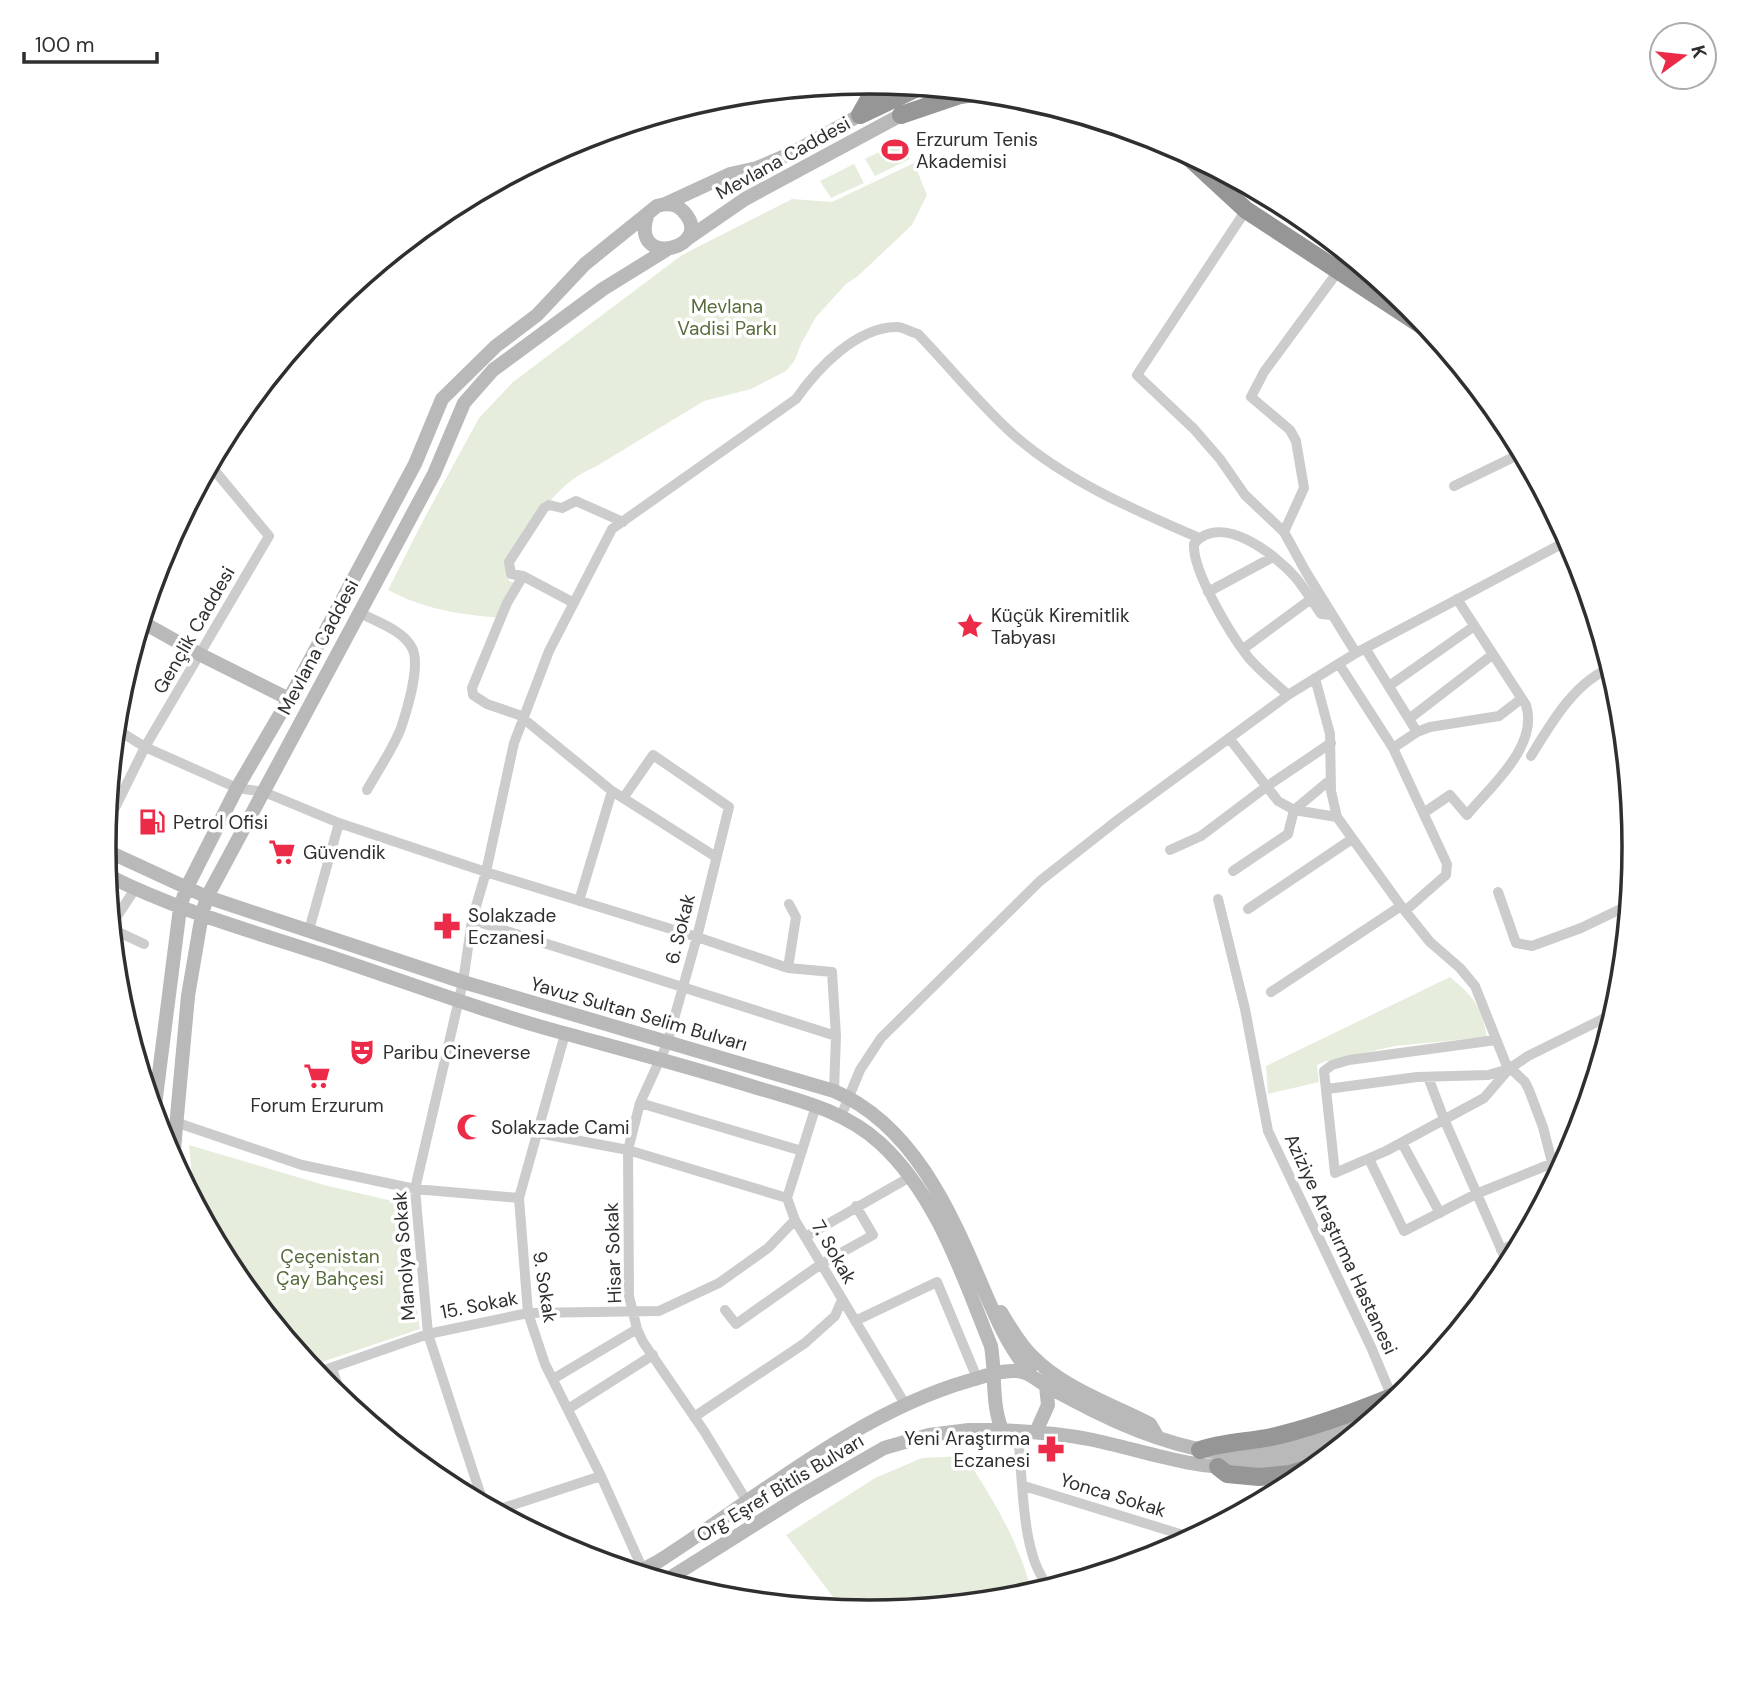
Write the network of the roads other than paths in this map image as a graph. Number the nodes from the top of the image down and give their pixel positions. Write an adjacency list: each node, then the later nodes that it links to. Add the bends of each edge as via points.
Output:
1 (872, 94): 5 (highway)
2 (902, 95): 5 (highway)
3 (935, 98): 6 (highway)
4 (948, 99): 6 (highway)
5 (860, 115): 8 (main road, Mevlana Caddesi, via 792,153 730,174)
6 (901, 115): 11 (main road, Mevlana Caddesi, via 745,199)
7 (1206, 174): 9 (highway)
8 (665, 204): 10 (main road); 11 (main road, via 685,212 690,226)
9 (1245, 210): 13 (highway); 21 (street, via 1137,374 1194,429 1245,495)
10 (647, 216): 12 (main road, via 647,239); 16 (main road, Mevlana Caddesi, via 585,264 537,315 496,346 442,399)
11 (687, 239): 12 (main road)
12 (666, 250): 18 (main road, Mevlana Caddesi, via 603,289 493,370 464,403)
13 (1339, 270): 14 (highway); 21 (street, via 1264,372 1251,397 1290,430 1296,441 1304,488)
14 (1391, 305)
15 (1513, 457): 19 (street)
16 (415, 464): 18 (main road); 43 (main road, Mevlana Caddesi)
17 (216, 473): 36 (street, Gençlik Caddesi, via 269,536)
18 (434, 474): 30 (main road, Mevlana Caddesi)
19 (1454, 486)
20 (623, 522): 22 (street, Manolya Sokak, via 796,399 838,352 865,335 897,327 918,334 1015,436 1066,473); 25 (street, via 576,501 562,508 549,505 509,562 511,574); 29 (street, Manolya Sokak, via 612,529)
21 (1284, 532): 31 (street)
22 (1199, 538): 24 (street, via 1213,532 1246,538); 26 (street, via 1193,551)
23 (1559, 545): 28 (street)
24 (1273, 558): 26 (street); 27 (street)
25 (523, 576): 29 (street); 46 (street, via 472,688 473,695 487,704)
26 (1208, 592): 34 (street)
27 (1311, 599): 31 (street, via 1321,614); 34 (street)
28 (1457, 599): 33 (street); 35 (street)
29 (574, 603): 46 (street, Manolya Sokak)
30 (358, 612): 57 (street, via 392,629 412,647 416,661 401,729); 59 (main road, Mevlana Caddesi)
31 (1332, 615): 35 (street)
32 (150, 626): 36 (main road)
33 (1473, 627): 37 (street); 41 (street)
34 (1243, 649): 42 (street)
35 (1361, 651): 38 (street); 41 (street)
36 (201, 655): 43 (main road); 51 (street, Gençlik Caddesi)
37 (1492, 655): 44 (street); 45 (street)
38 (1339, 664): 40 (street); 52 (street)
39 (1601, 672): 53 (street, via 1556,715)
40 (1315, 678): 42 (street); 50 (street)
41 (1389, 687): 45 (street)
42 (1288, 695): 49 (street)
43 (289, 699): 56 (main road, Mevlana Caddesi)
44 (1521, 699): 47 (street, via 1499,716); 63 (street, via 1530,717 1523,744 1467,816 1450,795)
45 (1409, 719): 47 (street)
46 (523, 720): 58 (street); 71 (street, Manolya Sokak)
47 (1417, 732): 52 (street)
48 (125, 735): 51 (street)
49 (1229, 737): 55 (street); 106 (street, via 1040,881 881,1038)
50 (1331, 743): 54 (street); 55 (street)
51 (145, 747): 56 (street); 61 (street, Gençlik Caddesi)
52 (1394, 748): 63 (street)
53 (1531, 756)
54 (1331, 780): 62 (street); 64 (street)
55 (1266, 787): 62 (street); 67 (street, via 1201,836)
56 (237, 788): 59 (street); 74 (main road, Mevlana Caddesi)
57 (368, 790)
58 (612, 791): 60 (street); 78 (street)
59 (264, 792): 65 (street); 76 (main road, Mevlana Caddesi)
60 (624, 797): 69 (street); 69 (street, 6. Sokak, via 653,755 729,807)
61 (118, 802)
62 (1294, 810): 64 (street); 70 (street, via 1288,834)
63 (1425, 813): 82 (street, via 1447,864 1446,875)
64 (1337, 817): 66 (street)
65 (339, 823): 71 (street); 87 (street)
66 (1352, 839): 81 (street); 82 (street)
67 (1170, 850)
68 (116, 856): 74 (main road, Yavuz Sultan Selim Bulvarı)
69 (716, 857): 89 (street, 6. Sokak)
70 (1233, 871)
71 (486, 872): 78 (street); 86 (street, Manolya Sokak)
72 (117, 880): 73 (main road, Yavuz Sultan Selim Bulvarı)
73 (135, 889): 80 (main road, Yavuz Sultan Selim Bulvarı); 84 (street)
74 (186, 889): 76 (main road, Yavuz Sultan Selim Bulvarı); 80 (main road, Mevlana Caddesi)
75 (1498, 892): 83 (street, via 1516,943 1532,946)
76 (207, 897): 85 (main road, Mevlana Caddesi); 87 (main road, Yavuz Sultan Selim Bulvarı)
77 (1218, 899): 150 (street, Aziziye Araştırma Hastanesi, via 1268,1131 1371,1347)
78 (579, 901): 89 (street)
79 (789, 904): 91 (street, via 796,917)
80 (180, 908): 85 (main road, Yavuz Sultan Selim Bulvarı); 105 (main road, Mevlana Caddesi)
81 (1248, 909)
82 (1403, 909): 94 (street); 99 (street, via 1475,986)
83 (1620, 909)
84 (120, 914)
85 (202, 914): 95 (main road, Yavuz Sultan Selim Bulvarı); 112 (main road, Mevlana Caddesi)
86 (472, 920): 92 (street, Manolya Sokak); 93 (street)
87 (309, 930): 92 (main road, Yavuz Sultan Selim Bulvarı)
88 (122, 932): 90 (street)
89 (697, 937): 91 (street); 93 (street, 6. Sokak)
90 (144, 944)
91 (788, 968): 98 (street, via 832,972)
92 (463, 982): 95 (street, Manolya Sokak); 100 (main road, Yavuz Sultan Selim Bulvarı)
93 (682, 988): 98 (street); 100 (street, 6. Sokak)
94 (1270, 992)
95 (459, 999): 97 (main road, Yavuz Sultan Selim Bulvarı); 121 (street, Manolya Sokak)
96 (1602, 1019): 102 (street)
97 (565, 1034): 101 (main road, Yavuz Sultan Selim Bulvarı); 113 (street, 9. Sokak)
98 (836, 1036): 106 (street)
99 (1496, 1040): 102 (street); 104 (street, via 1341,1062 1324,1071)
100 (667, 1044): 101 (street, 6. Sokak); 106 (main road, Yavuz Sultan Selim Bulvarı)
101 (660, 1058): 107 (street, Hisar Sokak); 108 (main road, Yavuz Sultan Selim Bulvarı)
102 (1509, 1069): 103 (street, via 1488,1075); 110 (street, via 1484,1098); 119 (street, via 1529,1090)
103 (1428, 1077): 104 (street); 110 (street)
104 (1327, 1089): 118 (street, via 1335,1173)
105 (157, 1092)
106 (841, 1094): 109 (street); 133 (main road, Yavuz Sultan Selim Bulvarı, via 878,1118 916,1159 953,1222)
107 (640, 1103): 116 (street, Hisar Sokak); 117 (street)
108 (816, 1106): 109 (main road, Yavuz Sultan Selim Bulvarı); 117 (street)
109 (841, 1116): 120 (main road, Yavuz Sultan Selim Bulvarı, via 880,1143)
110 (1444, 1119): 115 (street); 122 (street)
111 (168, 1121): 112 (main road)
112 (175, 1122): 114 (main road, Mevlana Caddesi); 121 (street, via 302,1165)
113 (538, 1133): 116 (street); 123 (street, 9. Sokak)
114 (174, 1137)
115 (1402, 1143): 118 (street); 126 (street)
116 (628, 1150): 124 (street); 136 (street, Hisar Sokak)
117 (802, 1151): 124 (street)
118 (1369, 1159): 126 (street, via 1405,1231)
119 (1553, 1163): 122 (street)
120 (910, 1177): 125 (street); 145 (main road, Yavuz Sultan Selim Bulvarı, via 943,1233 975,1307 991,1346)
121 (415, 1189): 123 (street); 140 (street, Manolya Sokak)
122 (1476, 1194): 126 (street); 130 (street)
123 (519, 1198): 137 (street, 9. Sokak)
124 (787, 1198): 127 (street, 7. Sokak)
125 (856, 1206): 128 (street); 132 (street, via 873,1234)
126 (1440, 1213)
127 (795, 1220): 128 (street, 7. Sokak); 136 (street, 15. Sokak, via 768,1248 719,1283 659,1311)
128 (805, 1237): 132 (street, 7. Sokak)
129 (1508, 1247): 130 (street)
130 (1501, 1250): 131 (street)
131 (1503, 1255)
132 (821, 1264): 134 (street, 7. Sokak); 135 (street, via 736,1324)
133 (988, 1298): 144 (main road, Yavuz Sultan Selim Bulvarı, via 1013,1353); 159 (main road, via 1044,1368 1150,1424)
134 (842, 1300): 138 (street, 7. Sokak); 154 (street, via 835,1315 805,1343)
135 (725, 1310)
136 (632, 1311): 137 (street, 15. Sokak); 139 (street, Hisar Sokak)
137 (528, 1313): 140 (street, 15. Sokak); 148 (street, 9. Sokak)
138 (855, 1321): 147 (street, via 937,1282); 152 (street, 7. Sokak)
139 (637, 1329): 141 (street, Hisar Sokak); 148 (street)
140 (428, 1334): 142 (street, 15. Sokak); 166 (street, Manolya Sokak)
141 (653, 1355): 153 (street); 154 (street, Hisar Sokak)
142 (332, 1368): 143 (street, 15. Sokak); 146 (street)
143 (327, 1370)
144 (1030, 1373): 145 (main road); 149 (main road)
145 (994, 1374): 147 (main road); 156 (main road, via 994,1401)
146 (335, 1378)
147 (977, 1378): 152 (main road)
148 (553, 1379): 153 (street, 9. Sokak)
149 (1046, 1386): 158 (main road, via 1048,1405); 159 (main road, via 1110,1419)
150 (1395, 1386)
151 (1380, 1401): 161 (highway, via 1281,1435)
152 (905, 1404): 167 (main road, via 856,1430)
153 (568, 1409): 164 (street, 9. Sokak)
154 (694, 1417): 167 (street, Hisar Sokak)
155 (1351, 1426): 161 (main road, via 1264,1453)
156 (1002, 1430): 157 (main road); 172 (main road, Org Eşref Bitlis Bulvarı, via 929,1435 884,1448)
157 (1021, 1432): 158 (main road); 165 (street)
158 (1036, 1432): 162 (main road)
159 (1157, 1436): 161 (main road)
160 (1326, 1446): 162 (main road, via 1284,1461)
161 (1200, 1450)
162 (1218, 1466): 163 (highway, via 1227,1474 1240,1476)
163 (1289, 1474)
164 (601, 1476): 168 (street); 170 (street, 9. Sokak)
165 (1024, 1486): 169 (street, Yonca Sokak); 173 (street, via 1030,1549)
166 (480, 1492)
167 (748, 1503): 171 (main road)
168 (506, 1507)
169 (1179, 1534)
170 (637, 1564)
171 (648, 1567)
172 (675, 1575)
173 (1044, 1580)

